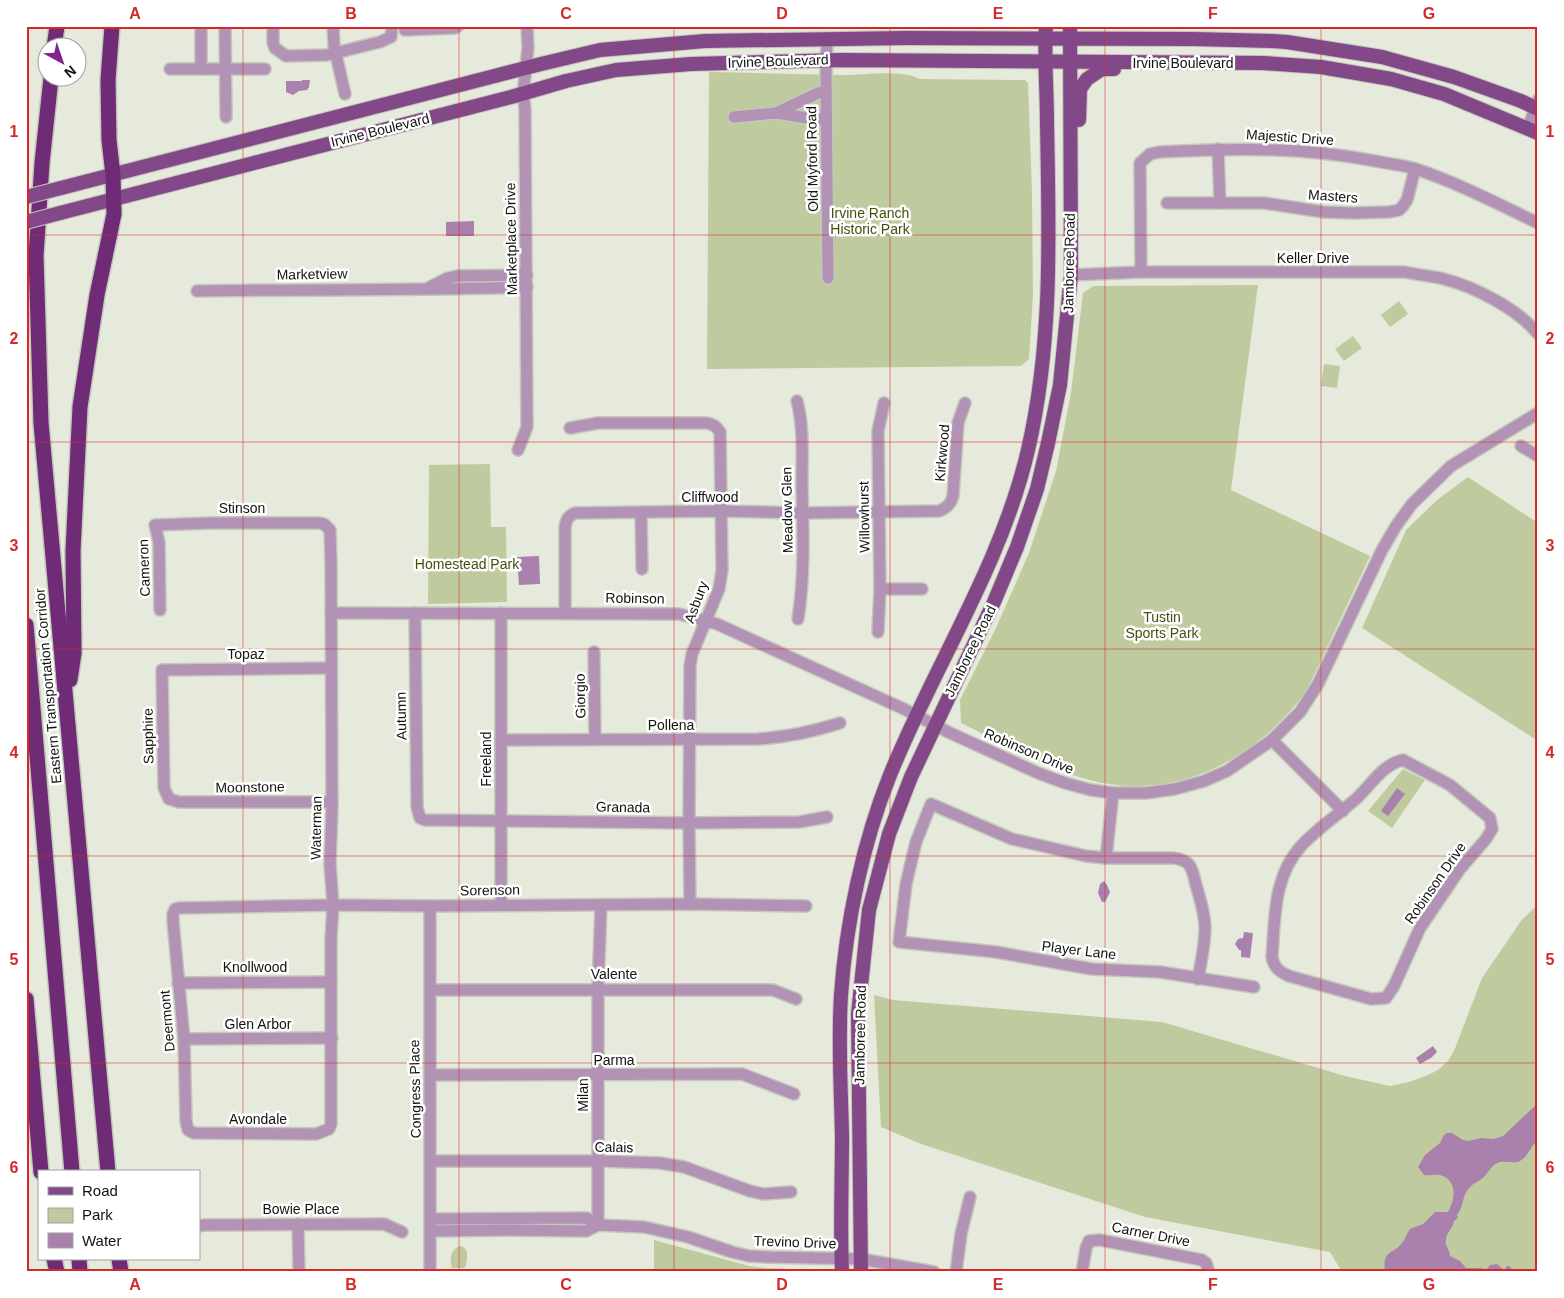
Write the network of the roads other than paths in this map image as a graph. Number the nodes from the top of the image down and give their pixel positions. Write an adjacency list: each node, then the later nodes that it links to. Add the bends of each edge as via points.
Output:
1 (112, 26): 35 (highway, via 108,80)
2 (200, 26): 20 (street)
3 (225, 26): 21 (street)
4 (274, 26): 13 (street, via 275,48 286,56)
5 (333, 26): 13 (street)
6 (392, 26): 13 (street, via 391,36 380,42)
7 (458, 26): 9 (street)
8 (527, 26): 18 (street, Marketplace Drive)
9 (404, 30)
10 (1070, 32): 11 (main road, Irvine Boulevard); 16 (main road, Jamboree Road); 27 (main road, Irvine Boulevard, via 1288,42 1382,57 1454,77)
11 (1045, 33): 12 (main road, Irvine Boulevard); 15 (main road, Jamboree Road)
12 (827, 40): 14 (street, Old Myford Road); 18 (main road, Irvine Boulevard, via 705,41 617,48)
13 (335, 53): 25 (street)
14 (826, 60): 15 (main road, Irvine Boulevard); 24 (street, Old Myford Road); 26 (main road, Irvine Boulevard, via 616,70)
15 (1046, 61): 16 (main road, Irvine Boulevard); 82 (main road, Jamboree Road, via 1049,275 1042,370 1028,451 1010,511 964,620)
16 (1070, 61): 17 (main road, Irvine Boulevard); 38 (main road, Jamboree Road)
17 (1197, 63): 32 (main road, Irvine Boulevard, via 1263,63 1391,79 1444,94); 38 (main road, via 1102,69 1087,79 1080,89 1077,179)
18 (526, 68): 26 (street, Marketplace Drive); 35 (main road, Irvine Boulevard)
19 (170, 69): 20 (street)
20 (201, 69): 21 (street)
21 (226, 69): 22 (street); 29 (street)
22 (265, 69)
23 (50, 88): 81 (highway, Eastern Transportation Corridor, via 36,256 41,423)
24 (826, 92): 28 (street); 31 (street, Old Myford Road)
25 (345, 94)
26 (523, 94): 37 (main road, Irvine Boulevard); 45 (street, Marketplace Drive)
27 (1537, 106): 32 (street)
28 (776, 113): 30 (street); 31 (street)
29 (226, 116)
30 (734, 117)
31 (826, 119): 46 (street, Old Myford Road)
32 (1533, 130)
33 (1218, 149): 34 (street, Majestic Drive, via 1290,150); 40 (street); 43 (street, Majestic Drive, via 1160,152 1150,154 1140,163)
34 (1415, 169): 40 (street, Masters, via 1407,200 1396,210 1346,213 1264,203); 42 (street, Majestic Drive)
35 (113, 175): 36 (main road, Irvine Boulevard, bridge); 37 (highway)
36 (26, 197)
37 (114, 200): 41 (main road, Irvine Boulevard, bridge); 81 (highway, via 80,407 73,551 74,653)
38 (1070, 200): 44 (main road, Jamboree Road)
39 (1167, 203): 40 (street, Masters)
40 (1220, 203)
41 (26, 222)
42 (1538, 223)
43 (1141, 272): 44 (street, Keller Drive); 50 (street, Keller Drive, via 1405,272 1444,279 1481,293)
44 (1071, 274): 84 (main road, Jamboree Road, via 1060,385 1037,489 994,602)
45 (527, 275): 47 (street, Marketplace Drive); 48 (street, Marketview, via 458,276)
46 (828, 278)
47 (527, 287): 48 (street, Marketview); 57 (street, Marketplace Drive, via 527,427)
48 (426, 289): 49 (street, Marketview)
49 (198, 291)
50 (1536, 329)
51 (797, 401): 63 (street, Meadow Glen, via 801,417)
52 (884, 403): 61 (street, Willowhurst, via 878,431)
53 (965, 403): 59 (street, Kirkwood, via 958,423 953,496)
54 (1538, 413): 88 (street, Robinson Drive, via 1451,466 1412,504 1382,550 1318,684 1300,712)
55 (570, 428): 60 (street, Asbury, via 598,423 716,426 721,439)
56 (1522, 446): 58 (street)
57 (518, 450)
58 (1538, 456)
59 (949, 506): 61 (street, Cliffwood, via 939,511)
60 (722, 511): 62 (street, Cliffwood); 63 (street, Cliffwood); 75 (street, Asbury, via 722,570 719,590)
61 (878, 512): 63 (street, Cliffwood); 67 (street, Willowhurst)
62 (641, 513): 66 (street); 70 (street, Cliffwood, via 581,512 569,516 565,527)
63 (802, 513): 74 (street, Meadow Glen, via 802,591)
64 (156, 525): 65 (street, Stinson, via 319,523); 69 (street, Cameron)
65 (327, 527): 71 (street, Waterman, via 330,534)
66 (642, 569)
67 (880, 589): 68 (street); 77 (street, Willowhurst)
68 (922, 589)
69 (160, 610)
70 (565, 612): 73 (street, Robinson); 75 (street, Robinson, via 671,613)
71 (331, 613): 72 (street, Robinson); 79 (street, Waterman)
72 (415, 613): 73 (street, Robinson); 94 (street, Autumn, via 417,807)
73 (500, 613): 86 (street, Freeland)
74 (798, 618)
75 (706, 620): 82 (street, Robinson); 87 (street, Asbury, via 690,666)
76 (26, 625): 123 (highway, Eastern Transportation Corridor)
77 (878, 632)
78 (594, 652): 85 (street, Giorgio)
79 (331, 668): 80 (street, Topaz); 91 (street, Waterman)
80 (162, 670): 90 (street, Sapphire, via 164,788)
81 (66, 706): 124 (highway, Eastern Transportation Corridor)
82 (916, 716): 84 (street, Robinson Drive); 134 (main road, Jamboree Road, via 873,824 849,927 841,994)
83 (840, 723): 87 (street, Pollena, via 787,737)
84 (935, 726): 89 (street, Robinson Drive, via 1065,784); 135 (main road, Jamboree Road, via 889,834 869,910 858,1014)
85 (595, 739): 86 (street, Pollena); 87 (street, Pollena)
86 (501, 740): 95 (street, Freeland)
87 (689, 740): 96 (street, Asbury)
88 (1272, 740): 89 (street, Robinson Drive, via 1227,771 1204,781 1146,793); 92 (street)
89 (1113, 792): 97 (street)
90 (169, 799): 91 (street, Moonstone, via 179,802)
91 (332, 802): 99 (street, Waterman, via 330,864)
92 (1343, 811): 92 (street, Robinson Drive, via 1302,844 1284,873 1277,895 1273,964 1289,976 1371,999 1386,998 1420,928 1492,829 1490,818 1450,785 1403,760 1384,770)
93 (826, 817): 96 (street, Granada, via 799,822)
94 (420, 818): 95 (street, Granada, via 432,821)
95 (501, 821): 96 (street, Granada); 100 (street, Freeland)
96 (689, 823): 98 (street, Asbury)
97 (1106, 858): 105 (street, via 1182,859 1188,862 1202,904 1205,928); 105 (street, Player Lane, via 1012,839 931,804 916,842 906,884 899,942 996,952 1092,969 1160,972)
98 (690, 904): 101 (street, Sorenson); 103 (street, Sorenson)
99 (333, 905): 102 (street, Sorenson); 104 (street, Sorenson, via 184,907); 106 (street, Waterman)
100 (501, 905): 101 (street, Sorenson); 102 (street, Sorenson)
101 (601, 905): 109 (street, Milan)
102 (430, 906): 110 (street, Congress Place)
103 (806, 906)
104 (175, 910): 107 (street, Deermont)
105 (1198, 978): 108 (street, Player Lane)
106 (332, 982): 107 (street, Knollwood); 113 (street, Waterman)
107 (178, 983): 114 (street, Deermont)
108 (1254, 987)
109 (598, 989): 110 (street, Valente); 112 (street, Valente, via 773,990); 116 (street, Milan)
110 (430, 990): 115 (street, Congress Place)
111 (26, 999): 122 (highway)
112 (796, 999)
113 (332, 1038): 114 (street, Glen Arbor); 118 (street, Waterman, via 332,1118)
114 (184, 1039): 119 (street, Deermont)
115 (430, 1075): 116 (street, Parma); 120 (street, Congress Place)
116 (598, 1075): 117 (street, Parma, via 742,1074); 121 (street, Milan)
117 (794, 1094)
118 (328, 1129): 119 (street, Avondale, via 316,1134 201,1134)
119 (188, 1130)
120 (431, 1161): 121 (street, Calais); 127 (street, Congress Place)
121 (598, 1161): 125 (street, Calais, via 674,1165 763,1194); 130 (street, Milan)
122 (41, 1170)
123 (72, 1170)
124 (108, 1170)
125 (791, 1192)
126 (970, 1196): 141 (street)
127 (430, 1219): 130 (street, Trevino Drive, via 587,1218); 131 (street, Congress Place)
128 (298, 1224): 129 (street, Bowie Place); 132 (street, Bowie Place, via 384,1224); 138 (street)
129 (200, 1226)
130 (598, 1226): 131 (street, Trevino Drive, via 586,1231); 134 (street, Trevino Drive, via 659,1229 750,1256)
131 (430, 1231): 139 (street, Congress Place)
132 (402, 1232)
133 (117, 1260): 137 (highway)
134 (842, 1265): 135 (street, Trevino Drive)
135 (861, 1265): 140 (street, Trevino Drive)
136 (1208, 1268): 142 (street, Carner Drive, via 1202,1260 1100,1240 1089,1241)
137 (121, 1272)
138 (299, 1272)
139 (430, 1272)
140 (934, 1272)
141 (956, 1272)
142 (1082, 1272)

